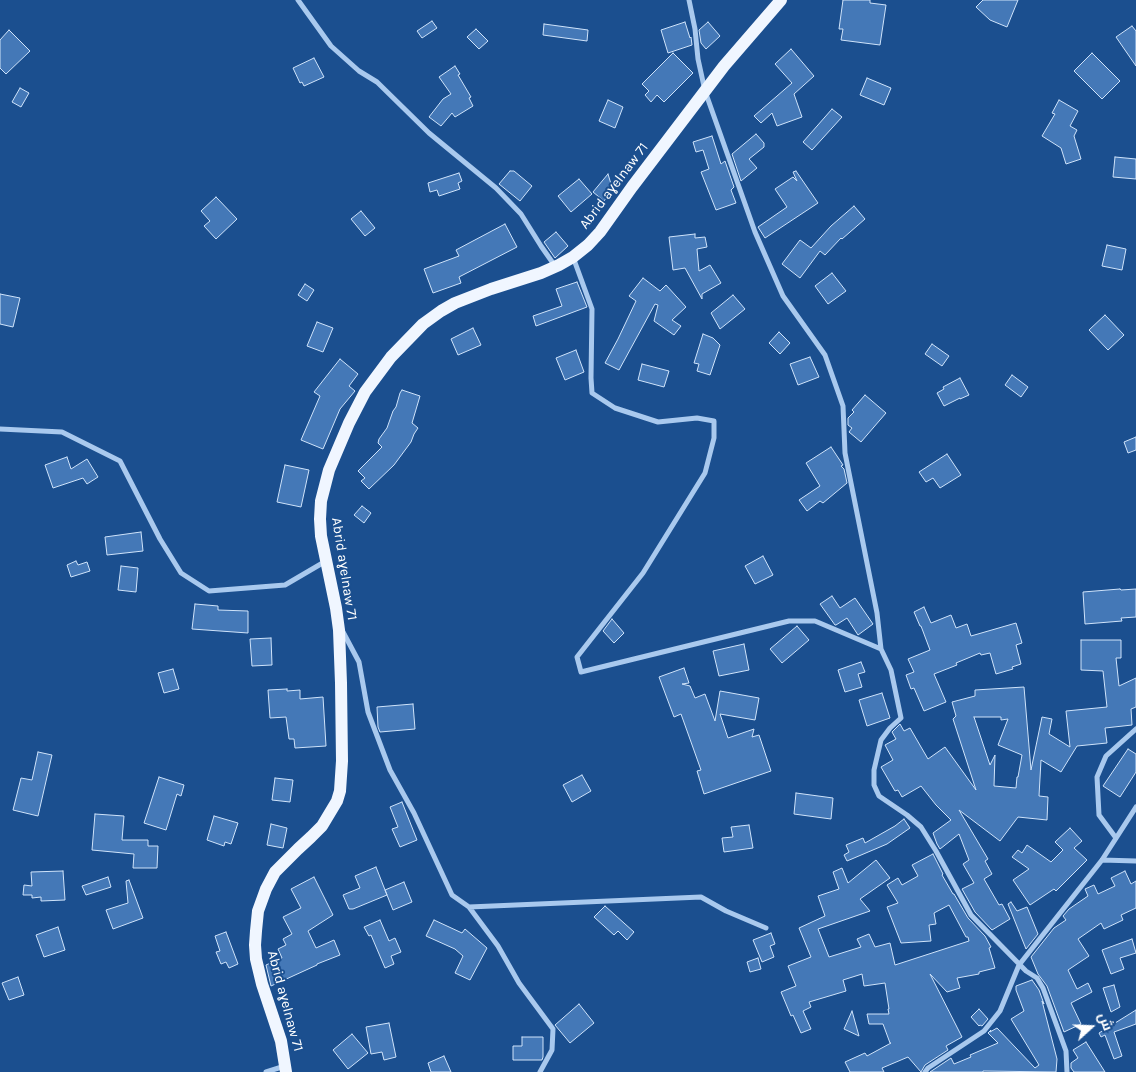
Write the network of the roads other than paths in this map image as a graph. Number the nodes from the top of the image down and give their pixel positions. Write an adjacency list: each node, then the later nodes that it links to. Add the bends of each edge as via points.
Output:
1 (298, 0): 6 (street, via 331,46 377,82 429,133 509,201)
2 (689, 0): 4 (street)
3 (780, 0): 4 (main road, Abrid aɣelnaw 71)
4 (705, 91): 5 (main road, Abrid aɣelnaw 71, via 600,232); 10 (street, via 783,296 825,355 843,406 845,453 877,613)
5 (573, 257): 6 (main road, Abrid aɣelnaw 71); 10 (street, via 592,310 592,393 615,408 658,422 697,418 714,421 714,438 705,473 643,573 577,657 582,672 789,621 815,621)
6 (555, 267): 8 (main road, Abrid aɣelnaw 71, via 441,311 390,357 365,392 329,470 320,519)
7 (0, 429): 8 (street, via 62,432 120,461 181,573 209,592 285,585)
8 (327, 560): 9 (main road, Abrid aɣelnaw 71)
9 (338, 620): 16 (street, via 360,662 368,712 390,770 452,895); 19 (main road, Abrid aɣelnaw 71, via 342,761 337,801 316,832 275,872 258,911 255,945 258,968 281,1041)
10 (880, 649): 18 (street, via 891,670 901,718 881,740 874,770 878,796 921,827 971,916)
11 (1136, 729): 13 (street, via 1106,756 1097,777 1099,815)
12 (1136, 807): 13 (street)
13 (1116, 838): 14 (street)
14 (1102, 860): 15 (street); 18 (street)
15 (1136, 861)
16 (470, 907): 17 (street, via 701,898); 21 (street, via 553,1029 552,1050)
17 (766, 928)
18 (1019, 965): 22 (street, via 1000,1011 984,1031); 23 (street, via 1037,978 1043,988 1066,1051)
19 (286, 1069): 20 (street)
20 (266, 1072)
21 (540, 1072)
22 (925, 1072)
23 (1067, 1072)

